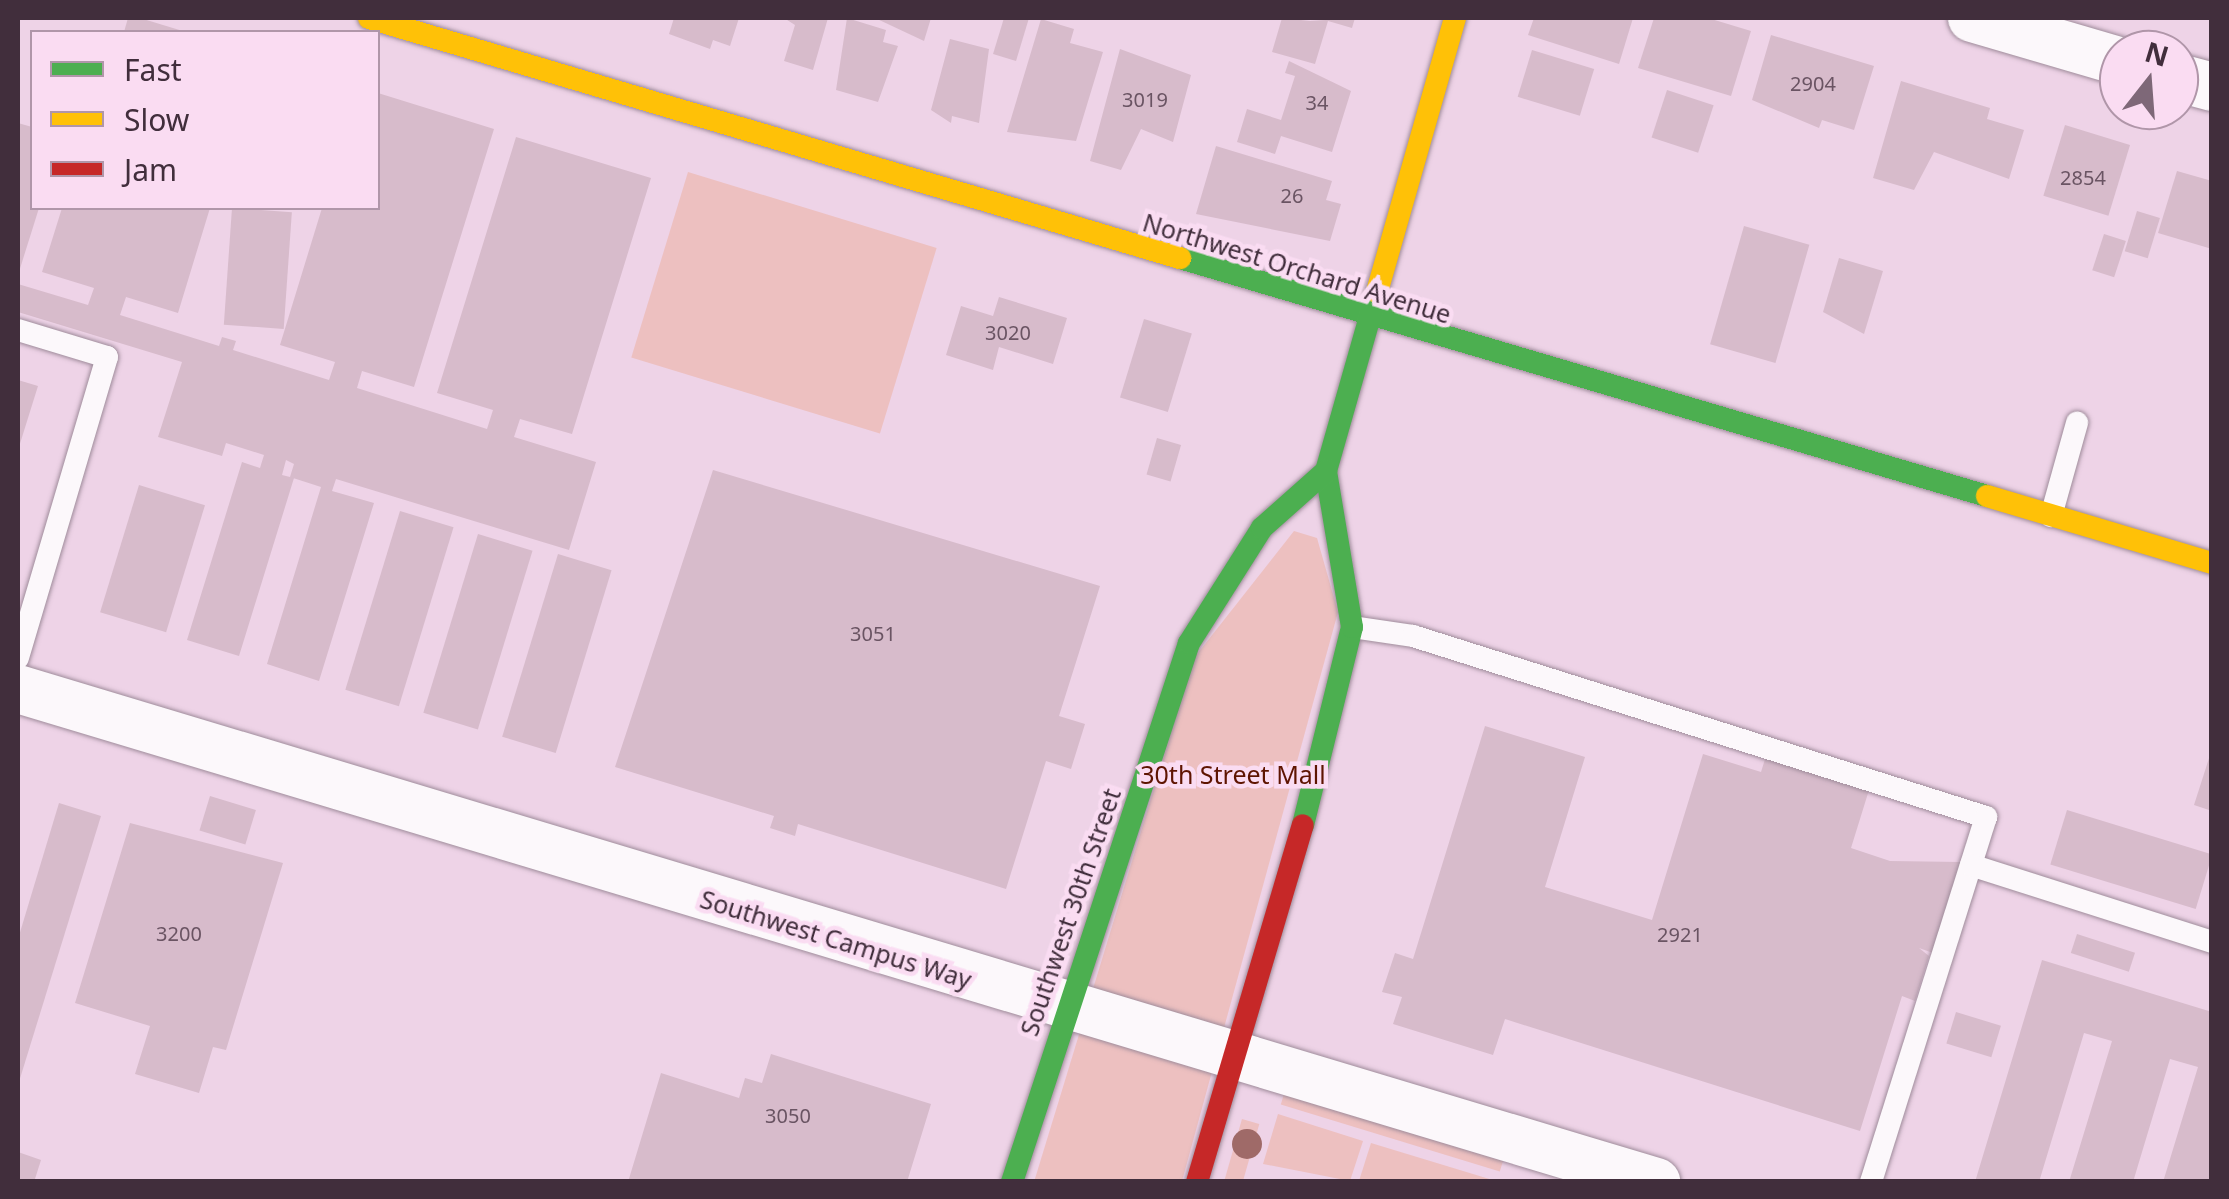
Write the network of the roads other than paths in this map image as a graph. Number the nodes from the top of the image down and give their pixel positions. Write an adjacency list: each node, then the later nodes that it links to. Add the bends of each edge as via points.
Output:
1 (369, 18): 5 (street, Northwest Orchard Avenue)
2 (1455, 18): 5 (street)
3 (1972, 18): 4 (street)
4 (2099, 55)
5 (1371, 320): 8 (street); 9 (street, Northwest Orchard Avenue)
6 (18, 330): 12 (lane, via 107,357)
7 (2077, 423): 9 (lane)
8 (1326, 472): 11 (street); 16 (street, Southwest 30th Street, via 1262,528 1189,643)
9 (2051, 516): 10 (street, Northwest Orchard Avenue)
10 (2212, 563)
11 (1352, 627): 14 (lane, via 1413,636 1986,816); 17 (street, via 1348,671)
12 (18, 658)
13 (18, 688): 16 (street, Southwest Campus Way)
14 (1971, 865): 15 (lane); 21 (lane)
15 (2212, 942)
16 (1067, 1008): 17 (street, Southwest Campus Way); 18 (street, Southwest 30th Street)
17 (1237, 1054): 19 (street); 20 (street, Southwest Campus Way)
18 (1012, 1182)
19 (1198, 1182)
20 (1656, 1182)
21 (1872, 1182)

